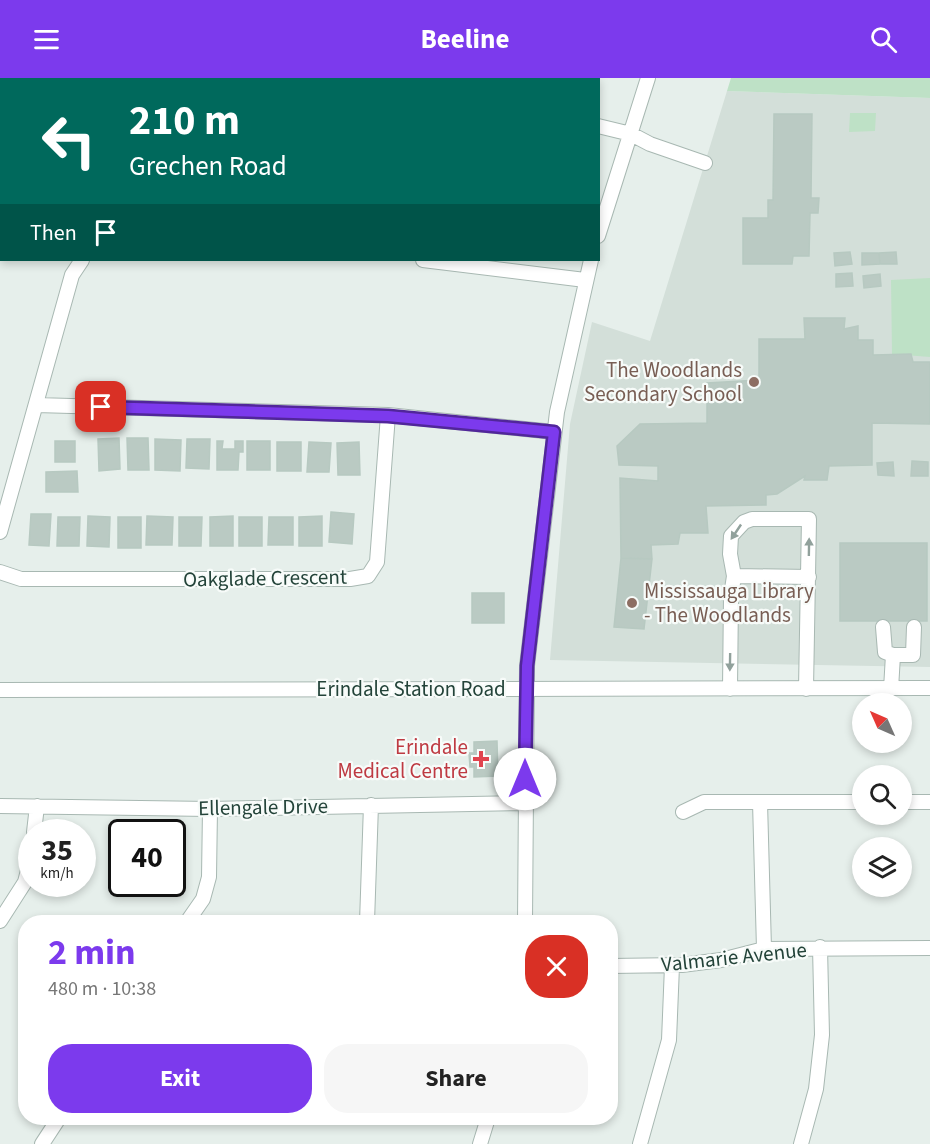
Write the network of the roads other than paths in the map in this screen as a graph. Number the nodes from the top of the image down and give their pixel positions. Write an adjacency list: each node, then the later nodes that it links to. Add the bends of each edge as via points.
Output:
1 (648, 78): 3 (street)
2 (600, 126): 3 (street)
3 (631, 134): 4 (street); 5 (street)
4 (705, 163)
5 (600, 230)
6 (81, 261): 10 (street, via 72,275)
7 (431, 261): 9 (street)
8 (591, 261): 9 (street)
9 (585, 280): 12 (street)
10 (36, 405): 11 (street); 13 (street)
11 (388, 416): 12 (street); 14 (street, Oakglade Crescent, via 377,562 368,576 21,579)
12 (554, 432): 21 (street)
13 (0, 532)
14 (0, 572)
15 (734, 576): 16 (street); 16 (street, one-way to 15, via 809,519 744,522 729,545); 22 (street, one-way to 22)
16 (808, 578): 23 (street)
17 (883, 627): 19 (street, via 885,652)
18 (914, 627): 19 (street, via 913,655)
19 (894, 655): 24 (street)
20 (930, 688): 24 (street, Erindale Station Road)
21 (527, 689): 22 (street, Erindale Station Road); 25 (street, Erindale Station Road); 30 (street)
22 (730, 689): 23 (street, Erindale Station Road)
23 (806, 689): 24 (street, Erindale Station Road)
24 (891, 689)
25 (0, 690)
26 (760, 802): 27 (street); 35 (street, via 704,802); 44 (street)
27 (852, 802)
28 (912, 802): 29 (street)
29 (930, 802)
30 (525, 803): 31 (street, Ellengale Drive); 40 (street)
31 (371, 805): 34 (street, Ellengale Drive); 39 (street)
32 (0, 806): 33 (street, Ellengale Drive)
33 (37, 806): 34 (street, Ellengale Drive); 36 (street)
34 (210, 809): 38 (street, via 209,877 203,899)
35 (683, 812)
36 (36, 819)
37 (18, 893): 41 (street)
38 (192, 915)
39 (367, 915)
40 (525, 915)
41 (0, 921)
42 (820, 947): 43 (street, Valmarie Avenue); 44 (street, Valmarie Avenue); 52 (street, via 822,1035 816,1089)
43 (930, 948)
44 (764, 949): 46 (street, Valmarie Avenue, via 721,960)
45 (618, 966): 46 (street, Valmarie Avenue)
46 (672, 966): 51 (street, via 669,1040)
47 (54, 1125): 49 (street)
48 (486, 1125): 50 (street)
49 (42, 1144)
50 (480, 1144)
51 (640, 1144)
52 (801, 1144)

